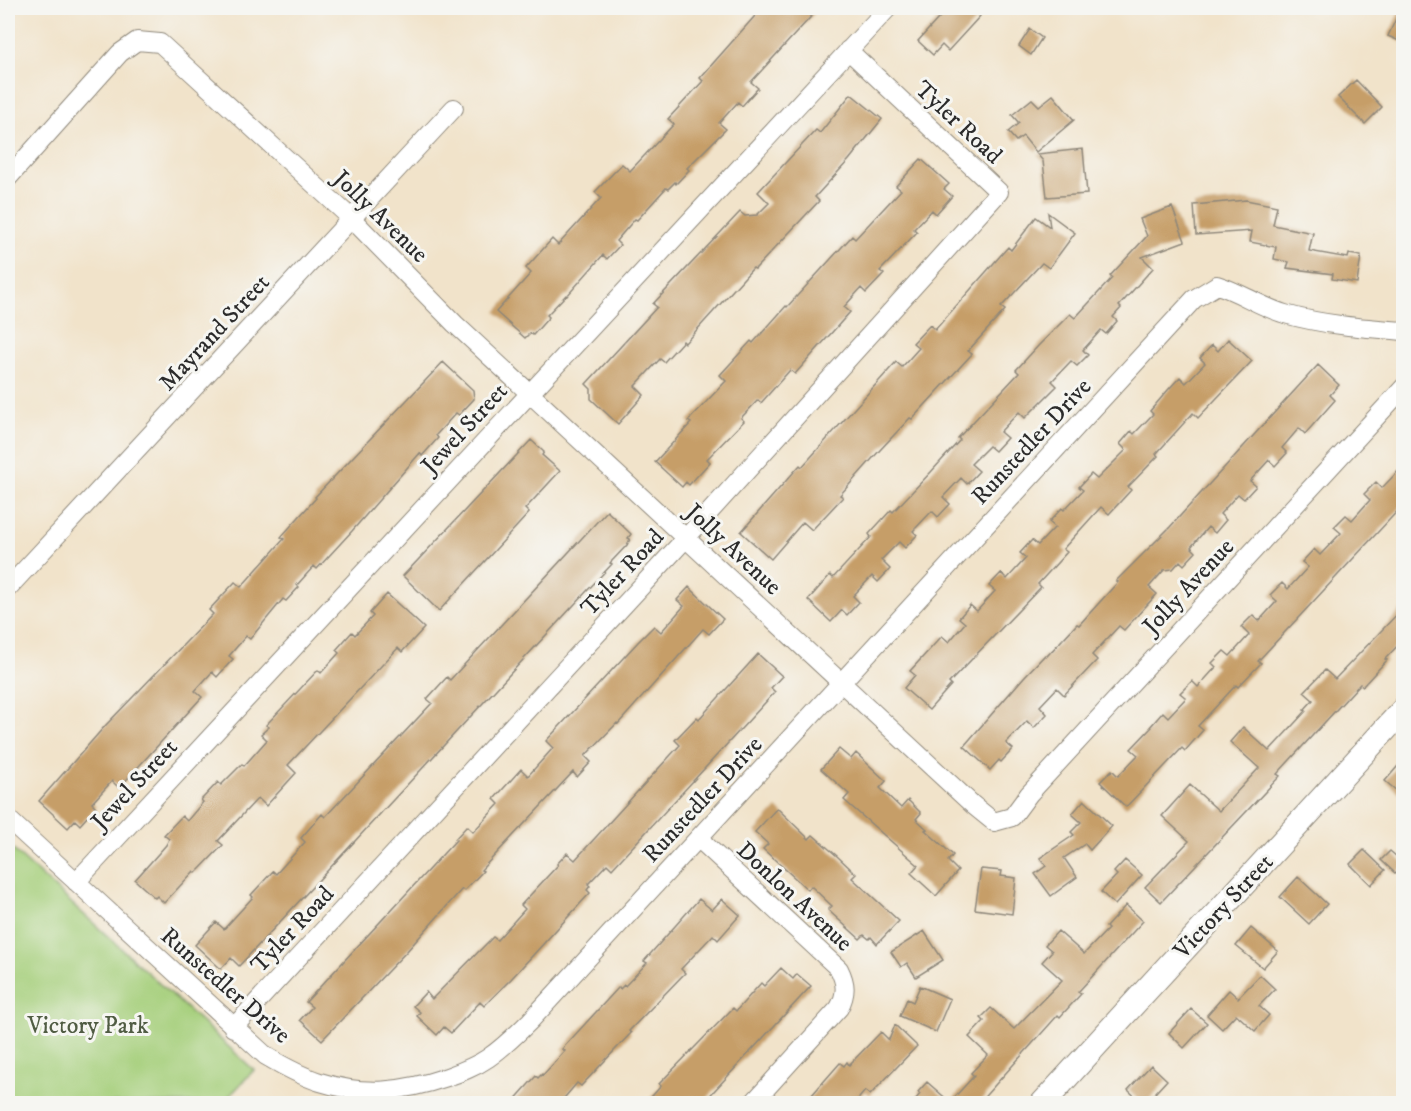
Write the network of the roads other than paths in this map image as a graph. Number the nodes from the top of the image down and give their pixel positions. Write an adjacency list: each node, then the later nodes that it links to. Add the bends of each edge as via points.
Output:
1 (888, 8): 2 (street, Jewel Street)
2 (848, 50): 8 (street, Jewel Street); 9 (street, Tyler Road, via 999,192)
3 (454, 108): 5 (street, Mayrand Street)
4 (8, 177): 5 (street, Jolly Avenue, via 120,53 137,41 160,43)
5 (352, 219): 8 (street, Jolly Avenue); 10 (street, Mayrand Street)
6 (1404, 331): 11 (street, Runstedler Drive, via 1308,320 1258,304 1217,285 1194,299)
7 (1404, 387): 11 (street, Jolly Avenue, via 1012,817 994,822)
8 (529, 393): 9 (street, Jolly Avenue); 15 (street, Jewel Street)
9 (686, 538): 11 (street, Jolly Avenue); 16 (street, Tyler Road)
10 (8, 588)
11 (842, 682): 14 (street, Runstedler Drive)
12 (1404, 709): 19 (street, Victory Street)
13 (8, 819): 15 (street, Runstedler Drive)
14 (698, 838): 17 (street, Runstedler Drive, via 509,1041 469,1069); 18 (street, Donlon Avenue, via 839,969 845,981 840,1008)
15 (76, 882): 16 (street, Runstedler Drive)
16 (233, 1028): 17 (street, Runstedler Drive, via 266,1056 302,1076 340,1088)
17 (401, 1097)
18 (752, 1104)
19 (1042, 1104)

